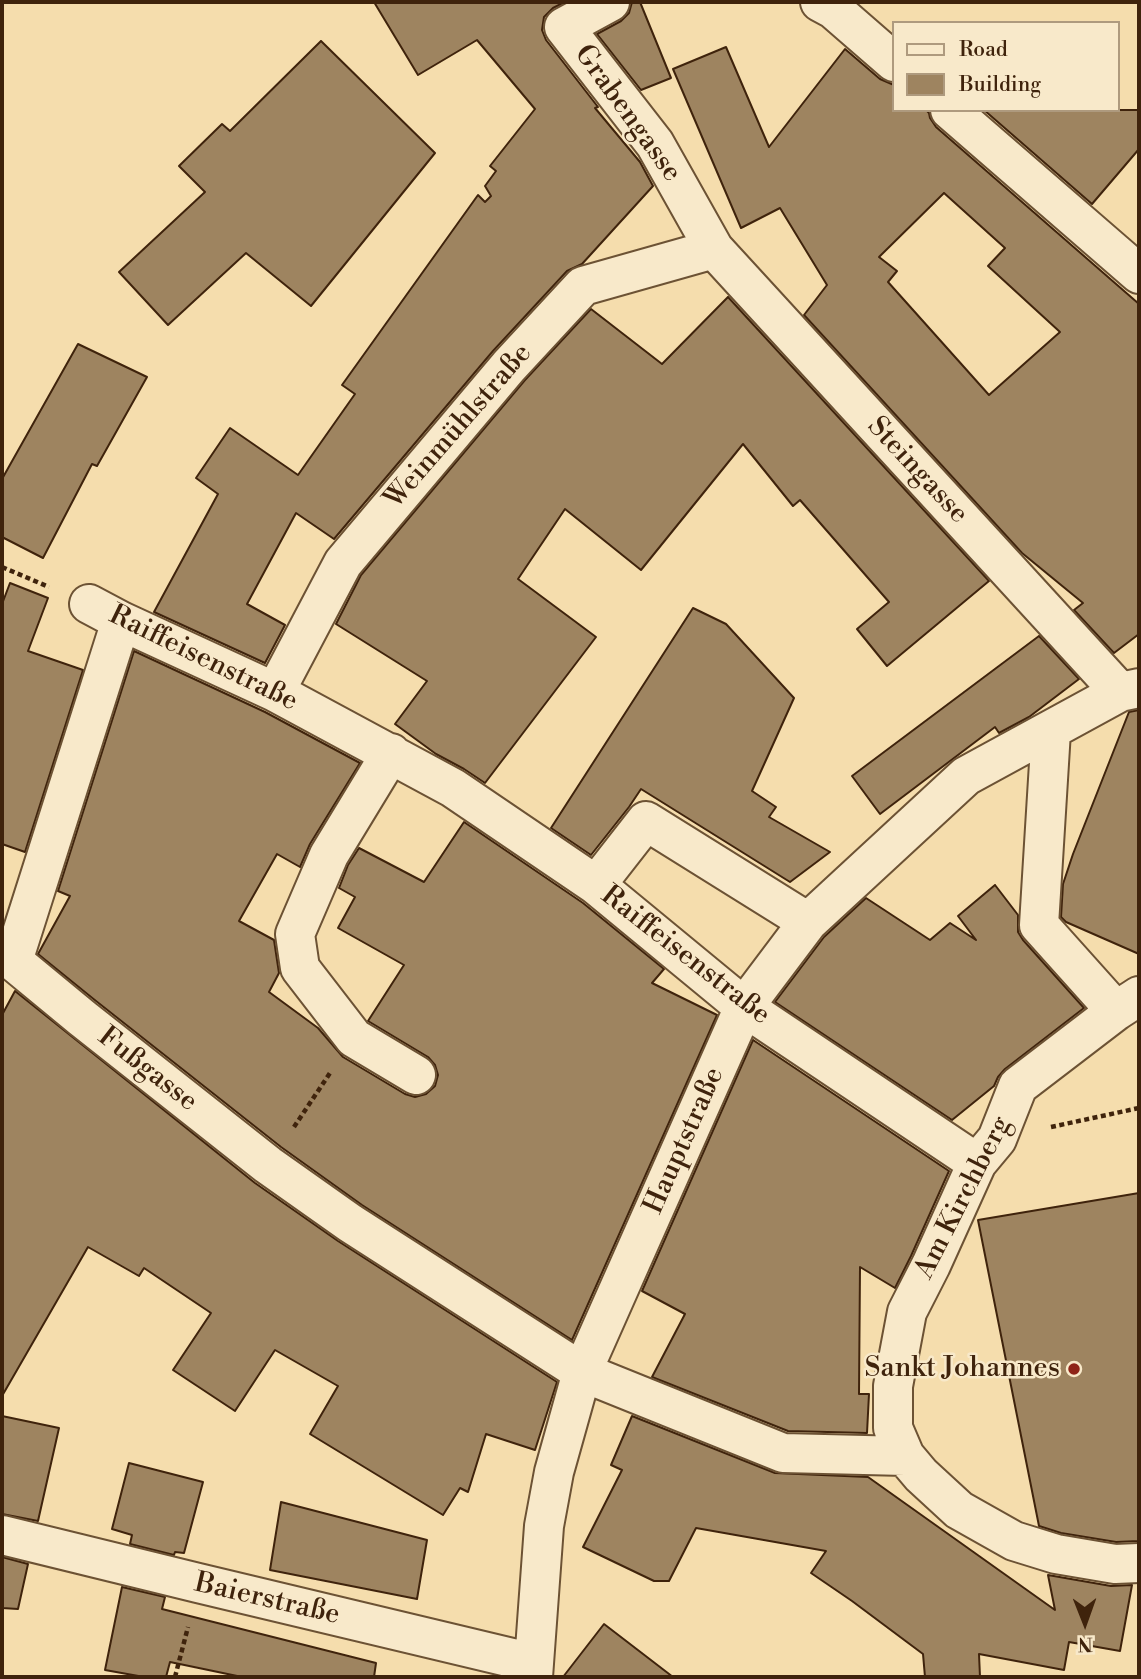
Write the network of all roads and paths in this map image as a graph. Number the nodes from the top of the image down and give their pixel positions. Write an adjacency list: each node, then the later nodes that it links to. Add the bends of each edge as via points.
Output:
1 (610, 2): 5 (street, Grabengasse, via 564,27 655,144)
2 (820, 2): 3 (street)
3 (892, 60)
4 (952, 112): 6 (street)
5 (713, 249): 8 (street, Steingasse); 9 (street, Weinmühlstraße, via 583,286 509,366 343,563)
6 (1139, 274)
7 (105, 612): 9 (street, Raiffeisenstraße); 20 (street, Fußgasse, via 13,961)
8 (1130, 690): 10 (street, Hauptstraße)
9 (275, 692): 11 (street, Raiffeisenstraße)
10 (1051, 731): 13 (street, Hauptstraße, via 966,776); 14 (street, via 1040,925)
11 (391, 753): 12 (street, Raiffeisenstraße, via 453,788); 16 (street, via 329,855 295,934 300,968)
12 (596, 886): 13 (street, via 646,821); 15 (street, Raiffeisenstraße)
13 (808, 922): 15 (street, Hauptstraße)
14 (1128, 1003): 19 (street, Am Kirchberg, via 1018,1086)
15 (744, 1007): 19 (street, Raiffeisenstraße); 21 (street, Hauptstraße)
16 (354, 1038): 17 (street); 20 (path)
17 (416, 1075)
18 (1139, 1108): 19 (path)
19 (987, 1151): 22 (street, Am Kirchberg, via 907,1312 892,1386 893,1428)
20 (268, 1166): 21 (street, Fußgasse)
21 (582, 1372): 22 (street, via 783,1453); 26 (street, Hauptstraße, via 544,1526)
22 (905, 1456): 24 (street, Am Kirchberg, via 959,1510 1014,1541 1056,1555)
23 (2, 1535): 25 (street, Baierstraße)
24 (1139, 1563)
25 (198, 1583): 26 (street, Baierstraße); 27 (path)
26 (533, 1670)
27 (175, 1677)

